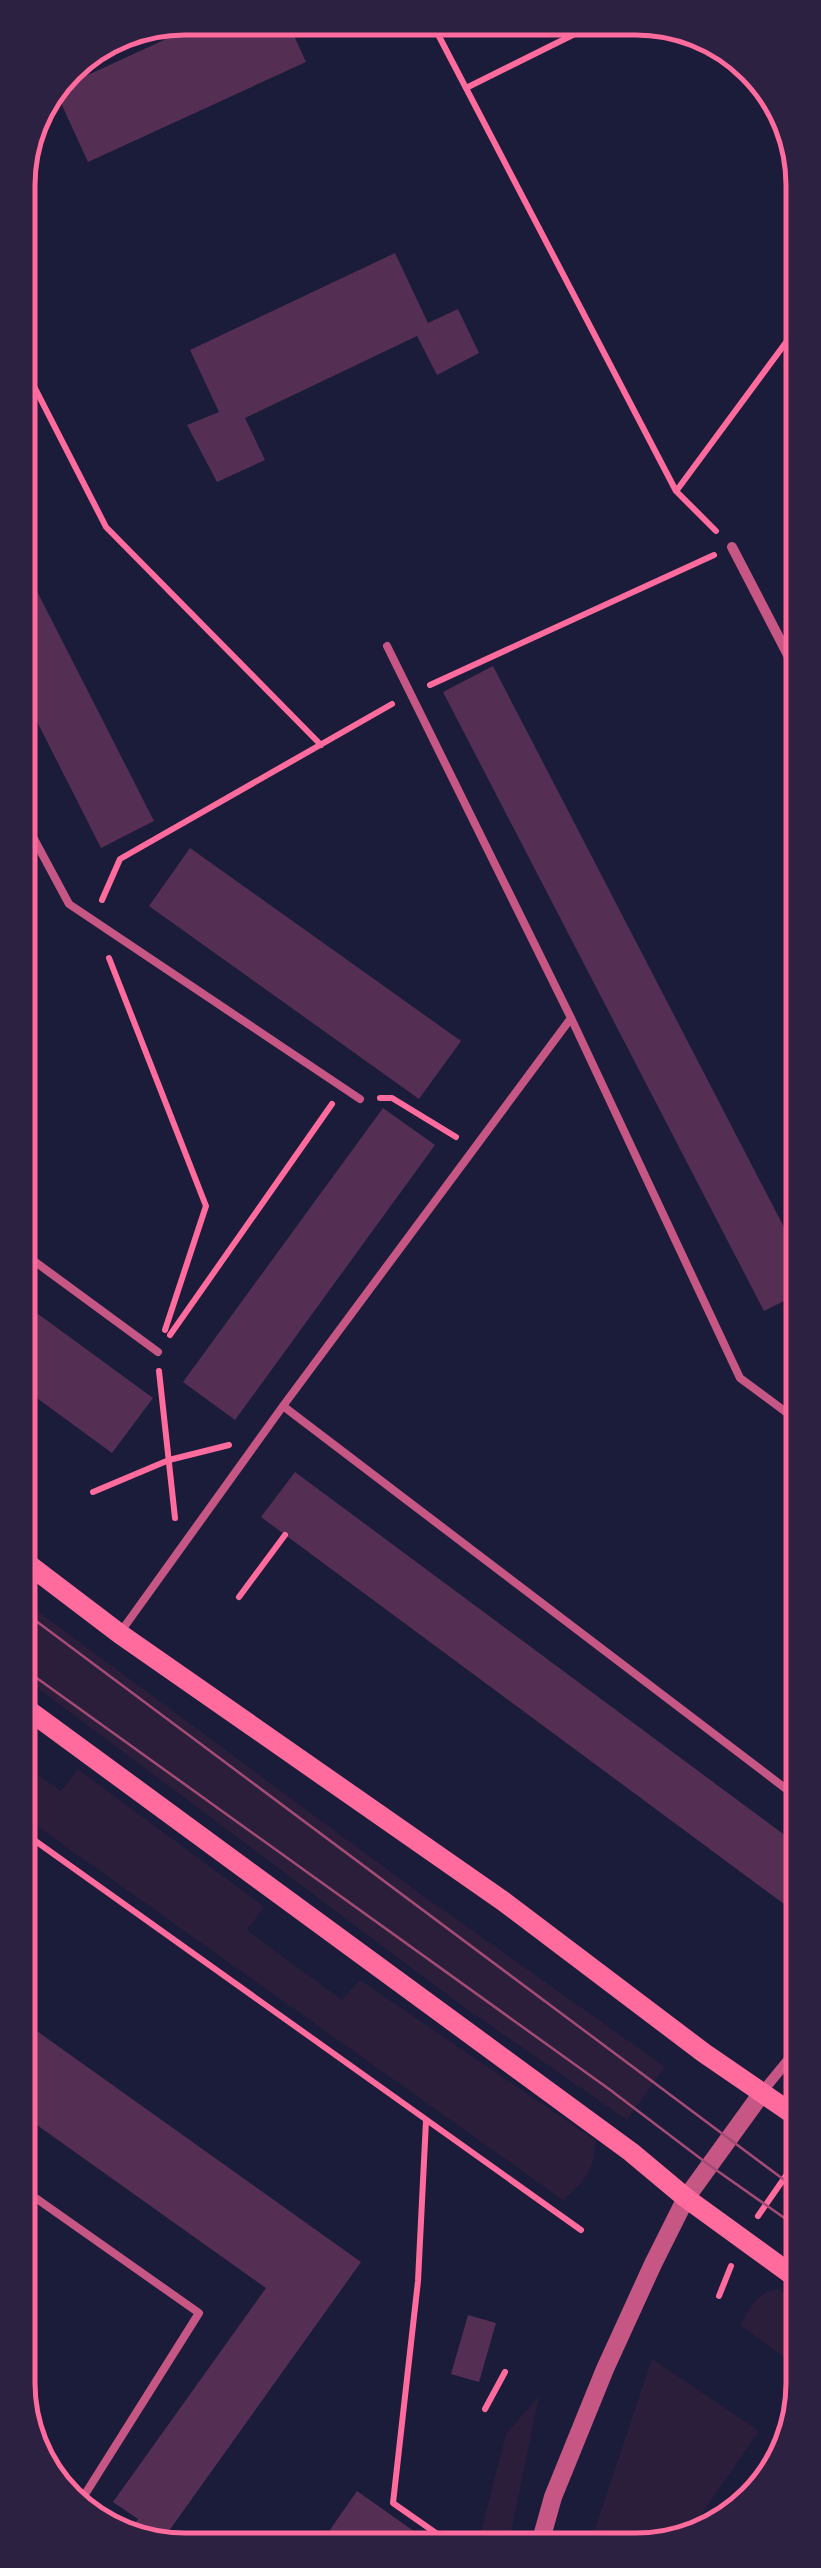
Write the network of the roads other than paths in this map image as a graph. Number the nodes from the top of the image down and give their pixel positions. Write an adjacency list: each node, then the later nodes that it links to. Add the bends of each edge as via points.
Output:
1 (732, 547): 3 (street)
2 (386, 646): 5 (lane)
3 (786, 651)
4 (35, 841): 6 (lane, via 69,904)
5 (571, 1018): 9 (lane); 10 (lane, via 740,1378)
6 (360, 1099)
7 (35, 1262): 8 (lane)
8 (158, 1352)
9 (283, 1406): 12 (lane); 14 (lane)
10 (786, 1412)
11 (35, 1569): 12 (main road)
12 (120, 1634): 16 (main road, via 503,1901)
13 (35, 1715): 19 (main road)
14 (786, 1789)
15 (786, 2063): 16 (street)
16 (762, 2093): 17 (main road); 19 (street)
17 (786, 2109)
18 (35, 2198): 21 (lane, via 199,2313)
19 (686, 2198): 20 (main road); 22 (street, via 605,2370)
20 (786, 2270)
21 (85, 2494)
22 (543, 2533)

